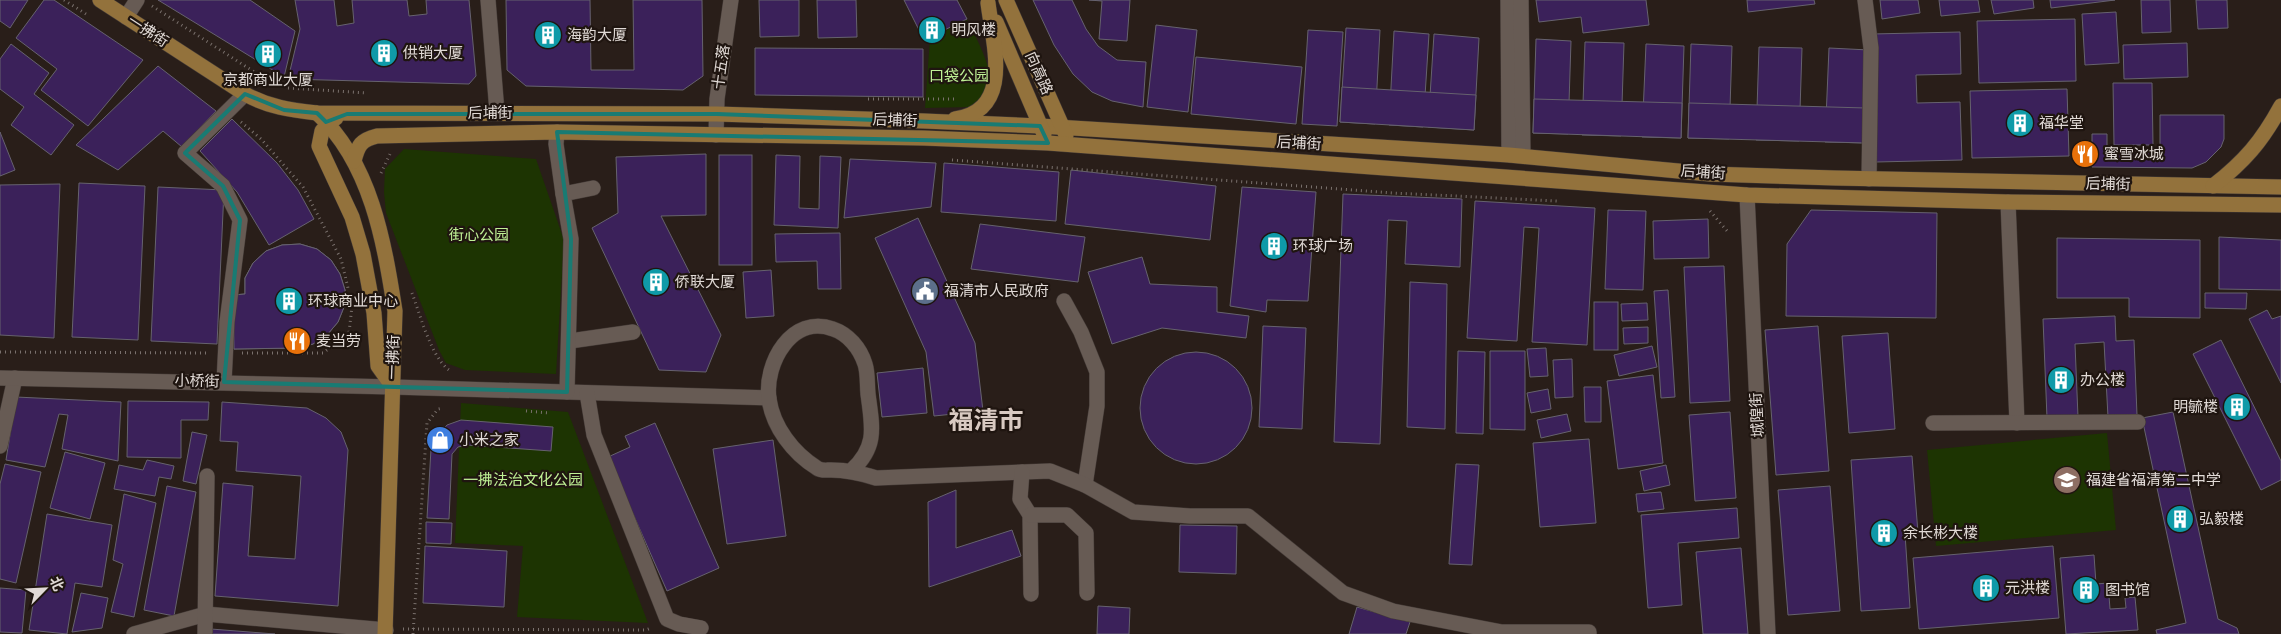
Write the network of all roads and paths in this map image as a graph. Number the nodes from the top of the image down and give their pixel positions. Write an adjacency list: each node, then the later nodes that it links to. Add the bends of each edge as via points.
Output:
1 (64, 0): 11 (path)
2 (100, 0): 12 (main road, 一拂街)
3 (488, 0): 21 (street)
4 (731, 0): 24 (street, 十五落)
5 (1006, 0): 28 (main road, 向高路)
6 (1508, 0): 34 (street)
7 (1521, 0): 34 (street)
8 (1865, 0): 38 (street, via 1871,48)
9 (987, 2): 25 (main road, 向高路, via 997,71 993,92 981,109 966,117); 27 (main road, 向高路)
10 (144, 3): 12 (street); 13 (path)
11 (89, 16)
12 (126, 17): 16 (main road, 一拂街)
13 (278, 86)
14 (286, 88): 15 (path)
15 (368, 93)
16 (245, 94): 20 (street); 22 (main road, 一拂街, via 284,110)
17 (963, 96): 18 (path, via 955,99)
18 (866, 98)
19 (2281, 106): 39 (main road, via 2247,158)
20 (228, 111): 50 (path, via 261,139 304,187 341,259); 56 (street, via 185,153 223,186 240,220)
21 (497, 112): 23 (main road, 后埔街); 24 (main road, 后埔街)
22 (317, 113): 23 (main road, 后埔街); 26 (main road, 一拂街)
23 (346, 114): 26 (main road)
24 (717, 114): 25 (main road, 后埔街); 30 (street, 十五落)
25 (933, 122): 27 (main road, 后埔街)
26 (328, 124): 36 (main road, 一拂街); 60 (main road, 一拂街, via 322,131 319,146 352,217 374,313 378,366)
27 (1040, 126): 28 (main road, 后埔街); 31 (main road, 向高路)
28 (1063, 128): 32 (main road, 向高路); 34 (main road, 后埔街)
29 (557, 132): 30 (main road, 后埔街); 36 (main road, 后埔街, via 377,136 363,140); 42 (street)
30 (716, 135): 31 (main road, 后埔街)
31 (1048, 143): 32 (main road, 后埔街)
32 (1071, 146): 43 (main road, 后埔街)
33 (396, 149): 37 (path, via 390,153)
34 (1516, 156): 38 (main road, 后埔街, via 1710,174)
35 (946, 159): 44 (path, via 1394,193)
36 (354, 161): 60 (main road, 一拂街, via 377,221 388,264 395,311)
37 (380, 178)
38 (1869, 179): 39 (main road, 后埔街)
39 (2214, 186): 40 (main road, 后埔街)
40 (2281, 187)
41 (593, 188): 42 (street)
42 (563, 194): 54 (street, via 571,239)
43 (1747, 195): 45 (main road, 后埔街); 87 (street, 城隍街)
44 (1560, 202)
45 (2008, 202): 46 (main road, 后埔街); 69 (street)
46 (2281, 205)
47 (1708, 209): 48 (path, via 1728,230)
48 (1729, 240)
49 (410, 287): 57 (path, via 434,350 442,365)
50 (350, 295)
51 (1064, 301): 74 (street, via 1097,372 1097,406)
52 (352, 304): 56 (path, via 349,333 324,354)
53 (633, 332): 54 (street)
54 (570, 341): 61 (street)
55 (0, 352): 56 (path)
56 (226, 353): 59 (street)
57 (452, 371)
58 (8, 378): 59 (street, 小桥街); 70 (street)
59 (224, 382): 60 (street, 小桥街)
60 (393, 387): 61 (street, 小桥街); 82 (main road)
61 (567, 392): 62 (street, 小桥街)
62 (587, 393): 63 (street, 小桥街); 79 (street, via 594,435)
63 (769, 398): 71 (street, via 774,419 794,451 819,470); 71 (street, via 771,370 782,345 792,335 822,325 841,331 854,343 865,364 871,422 871,445 863,460)
64 (450, 406): 81 (path, via 438,409 427,424)
65 (519, 411): 66 (path)
66 (549, 413)
67 (2138, 422): 69 (street)
68 (1933, 423): 69 (street)
69 (2017, 423)
70 (0, 446)
71 (852, 470): 72 (street, via 876,478)
72 (1022, 472): 74 (street, via 1050,472); 75 (street, via 1020,499)
73 (208, 476): 78 (street)
74 (1085, 484): 86 (street, via 1133,512 1248,516 1343,593 1393,611 1502,632)
75 (1030, 515): 76 (street, via 1067,515 1086,533); 77 (street)
76 (1088, 593)
77 (1031, 594)
78 (206, 614): 82 (street); 83 (street); 84 (street)
79 (667, 619): 80 (street); 81 (path, via 646,630)
80 (701, 628)
81 (413, 629): 82 (path); 85 (path)
82 (386, 632)
83 (134, 634)
84 (205, 634)
85 (413, 634)
86 (1589, 634)
87 (1768, 634)

